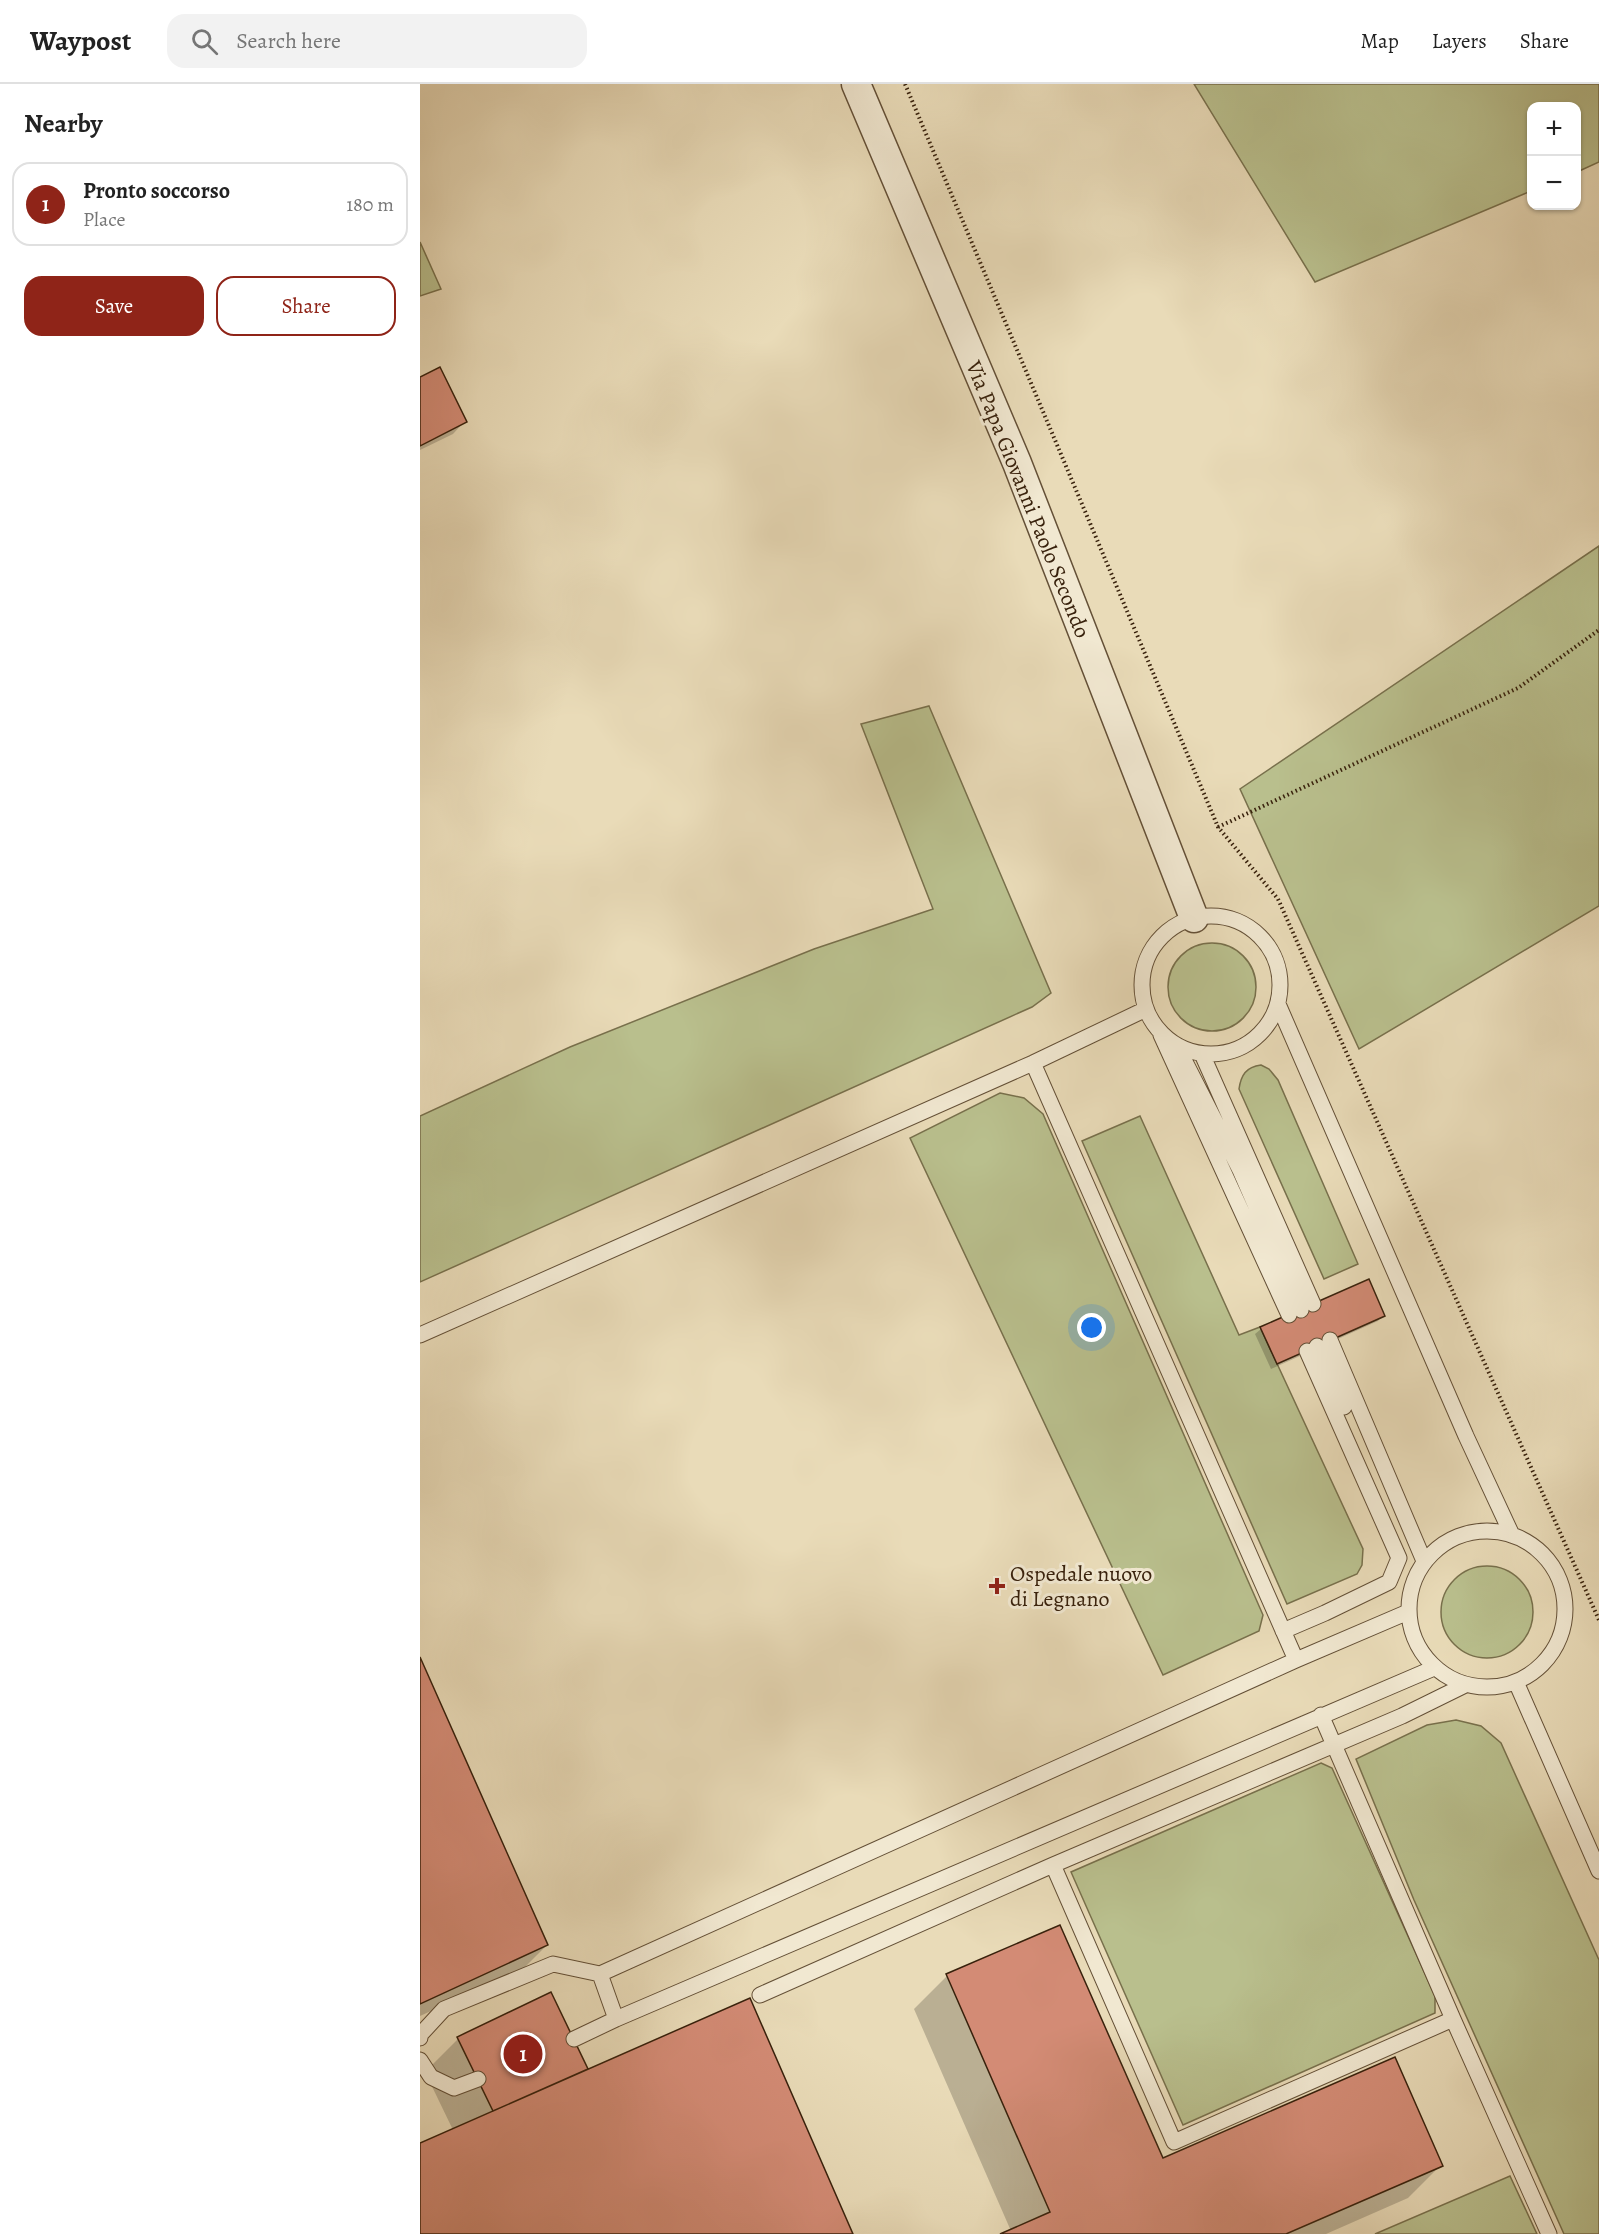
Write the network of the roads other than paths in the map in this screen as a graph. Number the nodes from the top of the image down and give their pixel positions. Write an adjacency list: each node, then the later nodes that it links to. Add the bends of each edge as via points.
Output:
1 (856, 84): 2 (street, Via Papa Giovanni Paolo Secondo, via 1017,463)
2 (1194, 918): 3 (lane, via 1229,918 1249,927 1265,942 1279,971); 4 (lane, via 1165,934 1152,949 1144,968 1142,989)
3 (1278, 1004): 7 (lane, via 1258,1038 1222,1054); 11 (lane)
4 (1146, 1009): 5 (lane); 8 (lane)
5 (1160, 1032): 6 (lane); 9 (lane)
6 (1177, 1046): 7 (lane); 9 (lane, via 1240,1170)
7 (1202, 1054): 9 (lane)
8 (1033, 1063): 10 (lane); 14 (lane)
9 (1301, 1309)
10 (420, 1335)
11 (1512, 1535): 12 (lane, via 1493,1531 1455,1538 1438,1548); 17 (lane, via 1533,1546 1550,1563 1561,1584 1565,1608 1563,1631 1552,1653 1536,1671)
12 (1420, 1567): 13 (lane, via 1412,1585); 14 (lane, via 1318,1346 1399,1558 1389,1581)
13 (1408, 1612): 15 (lane); 16 (lane, via 1420,1652)
14 (1283, 1631): 15 (lane)
15 (1296, 1660): 23 (lane)
16 (1434, 1668): 18 (lane); 19 (lane)
17 (1516, 1682): 18 (lane, via 1491,1688); 22 (lane)
18 (1466, 1685): 20 (lane)
19 (1322, 1715): 20 (lane); 25 (lane)
20 (1333, 1745): 21 (lane); 26 (lane)
21 (1053, 1865): 24 (lane); 26 (lane, via 1174,2142)
22 (1599, 1871)
23 (600, 1974): 25 (lane); 27 (lane, via 553,1964 444,2008)
24 (760, 1995)
25 (616, 2019): 28 (lane)
26 (1453, 2019): 31 (lane)
27 (420, 2038)
28 (574, 2039)
29 (420, 2060): 30 (lane, via 431,2076 454,2088)
30 (478, 2079)
31 (1550, 2234)

